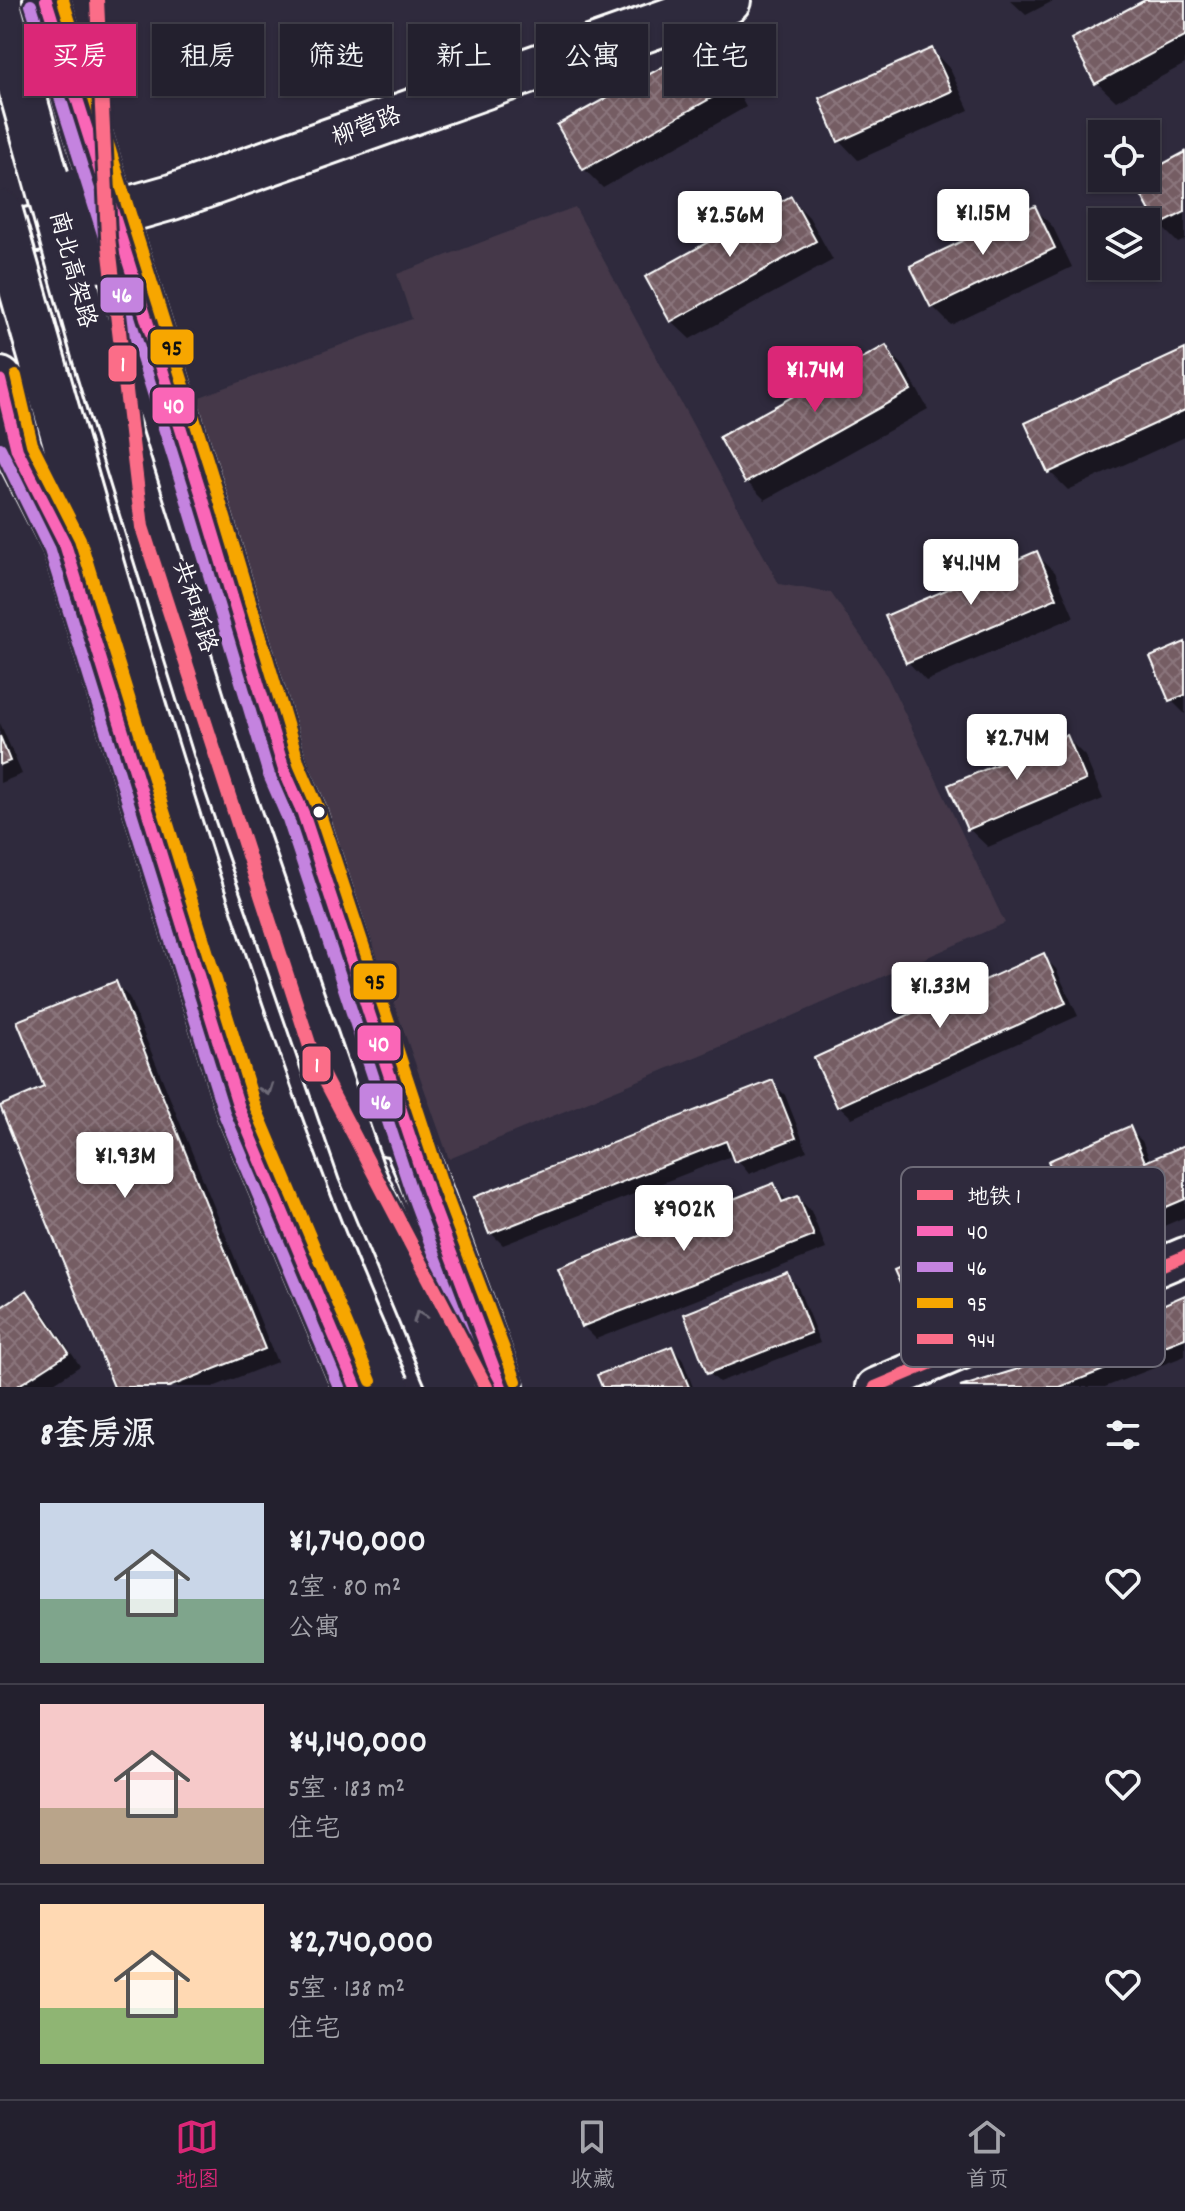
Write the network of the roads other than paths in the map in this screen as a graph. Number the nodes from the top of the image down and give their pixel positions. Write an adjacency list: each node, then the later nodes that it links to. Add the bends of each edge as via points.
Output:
1 (46, 0): 5 (main road, 共和新路)
2 (728, 0): 5 (main road, 柳营路, via 172,197)
3 (5, 13): 5 (main road, 共和新路); 10 (main road, bridge, via 102,260 259,770 341,992); 16 (main road, 南北高架路, one-way to 3, bridge, via 361,1171 224,774 98,366)
4 (0, 212): 15 (main road, one-way to 15, bridge, via 168,795 314,1221)
5 (93, 218): 6 (main road, 柳营路); 10 (main road, 共和新路, via 108,341 285,892 353,1078)
6 (0, 236)
7 (0, 279): 9 (main road)
8 (0, 380): 9 (main road, via 17,450)
9 (65, 544): 14 (main road, via 240,1111)
10 (428, 1192): 17 (main road, 共和新路)
11 (1185, 1256): 12 (street)
12 (1165, 1264)
13 (922, 1367): 18 (street)
14 (356, 1387)
15 (387, 1387)
16 (451, 1387)
17 (501, 1387)
18 (875, 1387)

